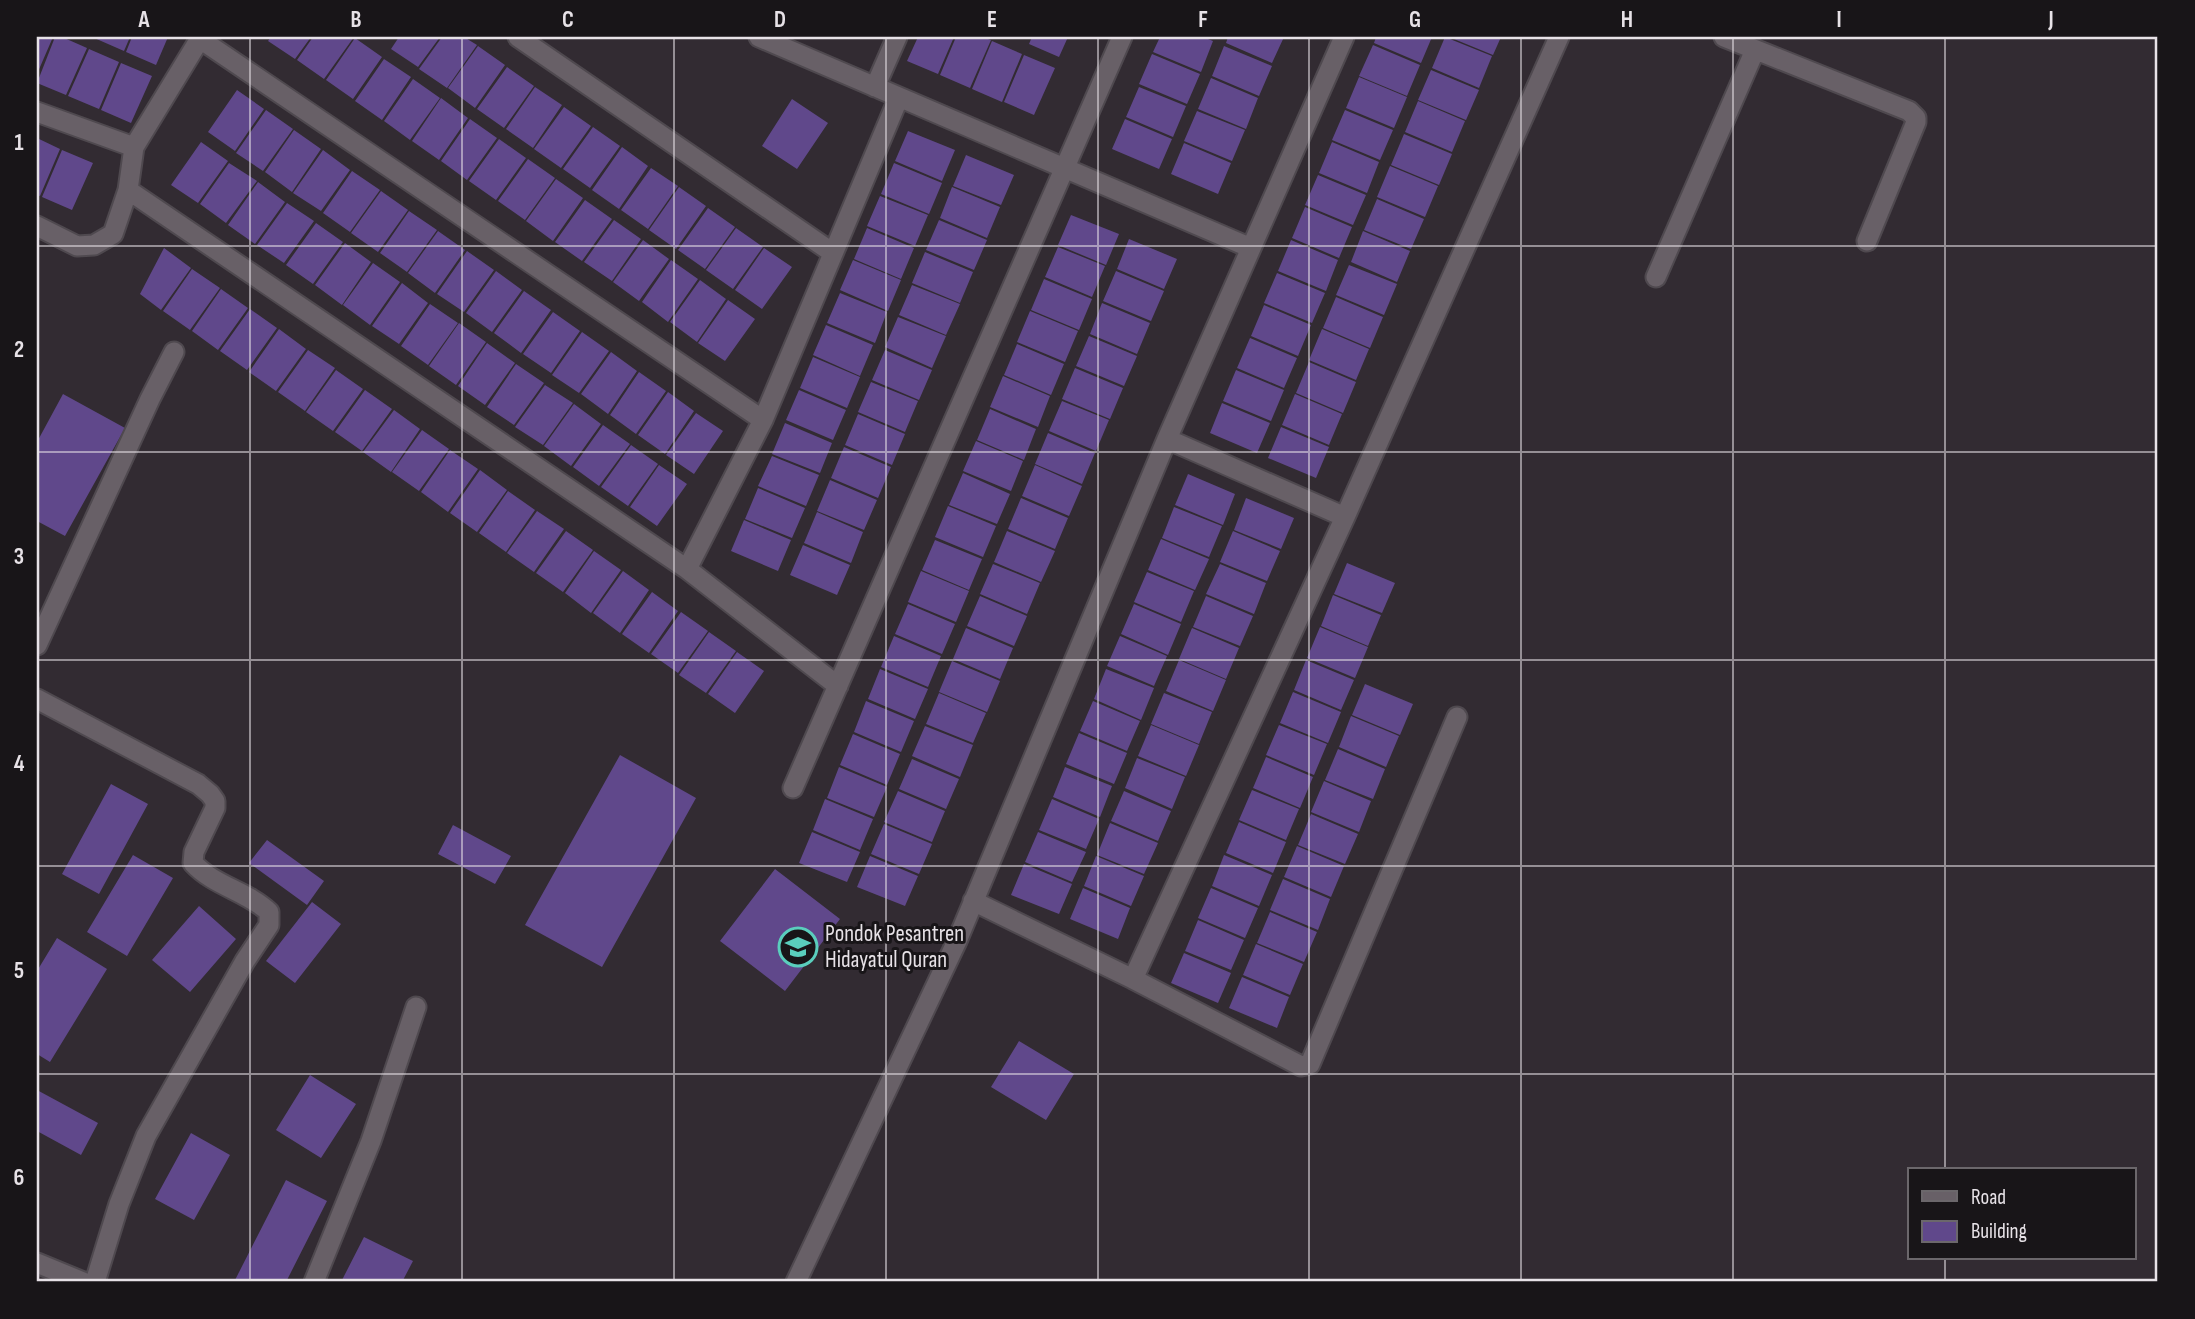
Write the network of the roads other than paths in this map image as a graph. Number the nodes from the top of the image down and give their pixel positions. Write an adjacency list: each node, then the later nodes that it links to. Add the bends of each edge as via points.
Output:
1 (517, 37): 19 (street)
2 (759, 37): 10 (street)
3 (897, 37): 10 (street)
4 (1122, 37): 14 (street)
5 (1344, 37): 18 (street)
6 (1559, 37): 24 (street)
7 (1724, 37): 9 (street)
8 (200, 38): 13 (street); 22 (street)
9 (1755, 50): 17 (street, via 1909,111 1916,118); 20 (street)
10 (875, 87): 11 (street)
11 (899, 97): 14 (street); 19 (street)
12 (37, 112): 13 (street)
13 (134, 148): 15 (street)
14 (1065, 169): 18 (street); 27 (street)
15 (128, 190): 16 (street, via 113,234 94,245 77,246); 25 (street)
16 (37, 226)
17 (1867, 241)
18 (1251, 248): 23 (street)
19 (834, 253): 22 (street)
20 (1656, 277)
21 (174, 352): 26 (street)
22 (763, 420): 25 (street)
23 (1167, 439): 24 (street); 31 (street)
24 (1345, 517): 32 (street)
25 (687, 569): 27 (street)
26 (37, 645)
27 (838, 686): 30 (street)
28 (37, 699): 36 (street, via 210,794 215,808 193,863 269,912 269,925 145,1136)
29 (1457, 717): 32 (street, via 1310,1064 1301,1066)
30 (793, 788)
31 (973, 901): 32 (street); 38 (street)
32 (1132, 979)
33 (416, 1007): 37 (street, via 371,1141)
34 (37, 1263): 35 (street)
35 (83, 1282)
36 (95, 1282)
37 (314, 1282)
38 (796, 1282)

